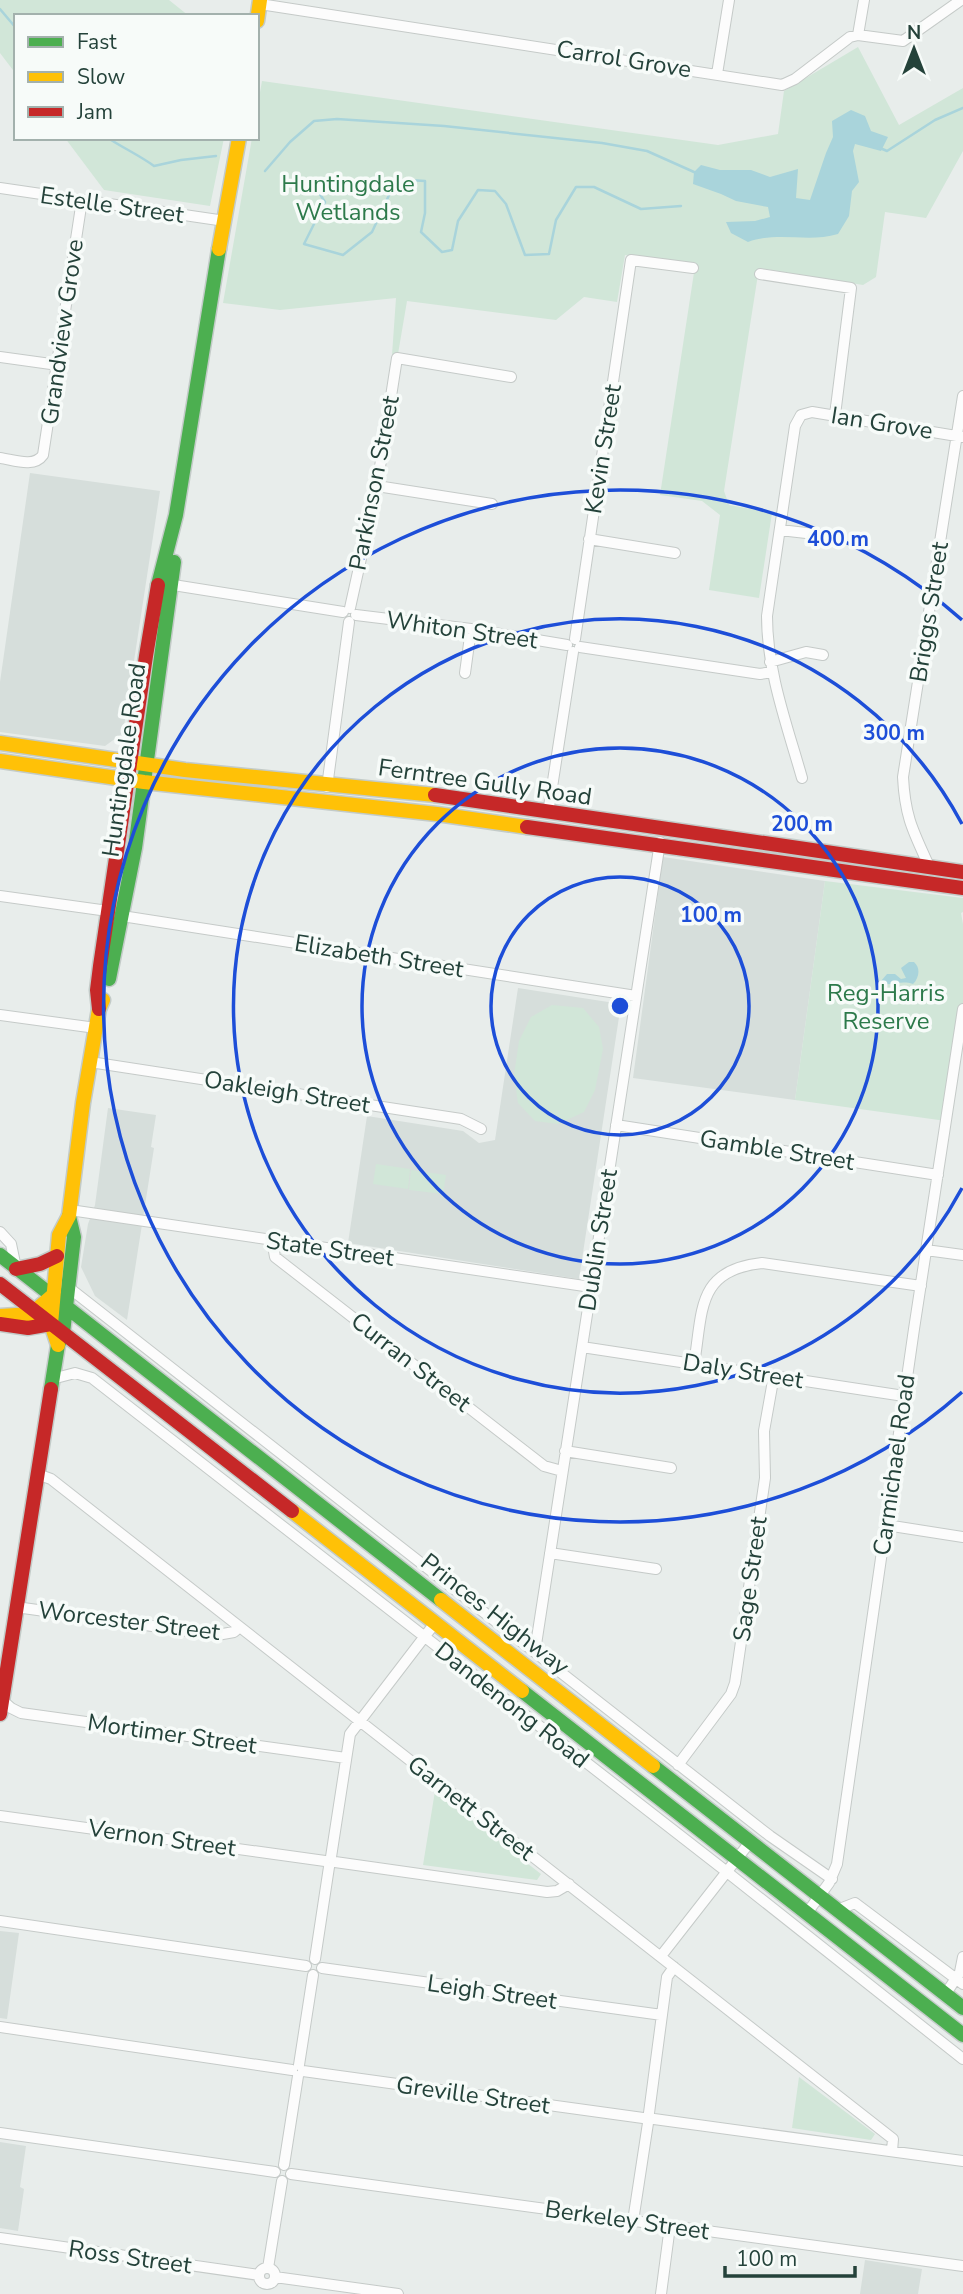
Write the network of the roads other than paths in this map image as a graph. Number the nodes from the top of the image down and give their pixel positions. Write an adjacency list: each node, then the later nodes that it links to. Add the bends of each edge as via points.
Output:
1 (729, 0): 6 (street)
2 (864, 0): 5 (street)
3 (961, 0): 5 (street, via 903,41)
4 (260, 2): 6 (street, Carrol Grove)
5 (858, 35): 6 (street, Carrol Grove, via 782,85)
6 (718, 74)
7 (239, 140): 10 (main road, Huntingdale Road)
8 (0, 188): 9 (street, Estelle Street)
9 (82, 200): 10 (street, Estelle Street); 14 (street, Grandview Grove)
10 (225, 221): 26 (main road, Huntingdale Road)
11 (693, 268): 24 (street, Kevin Street, via 631,260)
12 (760, 274): 17 (street, via 851,288)
13 (0, 357): 14 (street)
14 (58, 365): 19 (street, Grandview Grove, via 45,450 38,461)
15 (511, 377): 20 (street, Parkinson Street, via 397,358)
16 (963, 396): 18 (street, Briggs Street)
17 (835, 415): 18 (street, Ian Grove); 22 (street, Ian Grove, via 801,415 795,426)
18 (960, 436): 44 (street, Briggs Street, via 903,777 908,822)
19 (0, 458)
20 (377, 486): 21 (street); 27 (street, Parkinson Street)
21 (492, 503)
22 (780, 530): 23 (street); 31 (street, via 766,616)
23 (841, 537)
24 (589, 539): 25 (street); 29 (street, Kevin Street)
25 (675, 553)
26 (166, 584): 27 (street, Whiton Street); 35 (main road, Huntingdale Road, via 141,689); 36 (main road, Huntingdale Road)
27 (350, 614): 28 (street, Whiton Street); 39 (street, Parkinson Street)
28 (471, 629): 29 (street, Whiton Street); 32 (street)
29 (574, 646): 31 (street, Whiton Street, via 760,674); 41 (street, Kevin Street)
30 (823, 655): 31 (street, Whiton Street, via 806,652)
31 (771, 667): 37 (street)
32 (465, 673)
33 (0, 743): 35 (main road, Ferntree Gully Road)
34 (0, 761): 38 (main road, Ferntree Gully Road)
35 (131, 762): 36 (main road, Ferntree Gully Road); 38 (main road, Huntingdale Road)
36 (146, 764): 38 (main road, Huntingdale Road); 39 (main road, Ferntree Gully Road)
37 (802, 778)
38 (136, 781): 40 (main road, Ferntree Gully Road); 48 (main road, Huntingdale Road)
39 (327, 784): 40 (street, Parkinson Street); 41 (main road, Ferntree Gully Road)
40 (325, 801): 43 (main road, Ferntree Gully Road)
41 (548, 813): 42 (main road, Ferntree Gully Road)
42 (661, 829): 43 (street, Dublin Street); 44 (main road, Ferntree Gully Road)
43 (659, 845): 46 (main road, Ferntree Gully Road); 49 (street, Dublin Street)
44 (929, 866): 45 (main road, Ferntree Gully Road)
45 (963, 872)
46 (963, 888)
47 (0, 896): 48 (street, Elizabeth Street)
48 (115, 914): 49 (street, Elizabeth Street); 52 (main road, Huntingdale Road, via 97,990)
49 (635, 996): 54 (street, Dublin Street)
50 (963, 1009): 56 (street, Carmichael Road)
51 (0, 1014): 52 (street)
52 (96, 1028): 53 (main road, Huntingdale Road)
53 (90, 1062): 55 (street, Oakleigh Street, via 461,1119); 57 (main road, Huntingdale Road)
54 (616, 1125): 56 (street, Gamble Street); 68 (street, Dublin Street)
55 (481, 1129)
56 (937, 1175): 60 (street, Carmichael Road)
57 (69, 1213): 59 (street, State Street); 63 (main road, Huntingdale Road); 67 (main road, Huntingdale Road, via 74,1237)
58 (0, 1231): 64 (street, via 11,1244)
59 (272, 1241): 68 (street, State Street); 85 (street, Curran Street, via 275,1257 544,1466)
60 (926, 1250): 62 (street); 66 (street, Carmichael Road)
61 (0, 1255): 64 (main road, Princes Highway)
62 (963, 1255)
63 (57, 1256): 64 (main road); 69 (main road, Huntingdale Road)
64 (16, 1269): 69 (main road, Princes Highway)
65 (0, 1284): 71 (main road, Princes Highway)
66 (921, 1286): 78 (street, via 762,1263 744,1265 715,1281 705,1298); 82 (street, Carmichael Road)
67 (68, 1287): 70 (main road, Huntingdale Road); 76 (street)
68 (591, 1287): 75 (street, Dublin Street)
69 (52, 1296): 70 (main road, Princes Highway); 71 (main road); 74 (main road, Huntingdale Road)
70 (66, 1307): 74 (main road, Huntingdale Road); 77 (main road, Princes Highway)
71 (36, 1312): 72 (main road); 74 (main road, Princes Highway)
72 (0, 1316)
73 (0, 1324): 74 (main road)
74 (57, 1334): 80 (main road, Huntingdale Road); 81 (main road, Princes Highway)
75 (582, 1347): 78 (street, Daly Street); 83 (street, Dublin Street)
76 (148, 1349): 77 (street); 89 (street)
77 (130, 1356): 81 (street); 91 (main road, Princes Highway)
78 (694, 1364): 79 (street, Daly Street)
79 (774, 1375): 82 (street, Daly Street); 101 (street, Sage Street, via 764,1431 765,1478 735,1683)
80 (52, 1379): 86 (main road, Huntingdale Road); 96 (street, Dandenong Road, via 75,1373 92,1378)
81 (121, 1379): 94 (main road, Princes Highway)
82 (904, 1396): 87 (street, Carmichael Road)
83 (565, 1451): 84 (street); 85 (street, Dublin Street)
84 (671, 1468)
85 (562, 1471): 90 (street, Dublin Street)
86 (37, 1474): 93 (main road, Huntingdale Road); 95 (street, Garnett Street, via 51,1479)
87 (886, 1525): 88 (street); 107 (street, Carmichael Road)
88 (963, 1537)
89 (397, 1543): 91 (street); 97 (street)
90 (550, 1553): 92 (street); 97 (street, Dublin Street)
91 (385, 1557): 103 (main road, Princes Highway)
92 (656, 1569)
93 (16, 1607): 95 (street, Worcester Street, via 217,1635); 98 (main road, Huntingdale Road)
94 (435, 1622): 96 (street); 104 (main road, Princes Highway)
95 (240, 1627): 99 (street, Garnett Street)
96 (424, 1637): 99 (street); 106 (street, Dandenong Road)
97 (535, 1651): 101 (street)
98 (1, 1707): 100 (street, Mortimer Street)
99 (359, 1720): 100 (street, via 350,1734); 108 (street, Garnett Street)
100 (345, 1758): 105 (street)
101 (678, 1765): 107 (street)
102 (0, 1816): 105 (street, Vernon Street)
103 (750, 1842): 104 (street); 109 (main road, Princes Highway)
104 (738, 1859): 106 (street); 111 (main road, Princes Highway)
105 (330, 1862): 108 (street, Vernon Street, via 547,1892); 115 (street)
106 (727, 1872): 113 (street); 123 (street, Dandenong Road)
107 (832, 1879): 109 (street, Carmichael Road)
108 (569, 1884): 113 (street, Garnett Street)
109 (819, 1896): 110 (main road, Princes Highway); 111 (street, Carmichael Road)
110 (837, 1910): 117 (street, via 855,1903); 118 (main road, Princes Highway)
111 (807, 1913): 122 (main road, Princes Highway)
112 (0, 1921): 115 (street, Leigh Street)
113 (661, 1956): 116 (street, Garnett Street)
114 (963, 1957): 117 (street)
115 (314, 1967): 120 (street, Leigh Street); 124 (street)
116 (674, 1967): 120 (street, via 667,1977); 127 (street, Garnett Street, via 893,2139)
117 (960, 1982): 118 (street)
118 (946, 1995): 119 (main road, Princes Highway)
119 (963, 2008)
120 (662, 2015): 125 (street)
121 (0, 2027): 124 (street, Greville Street)
122 (963, 2035)
123 (963, 2059)
124 (298, 2071): 125 (street, Greville Street); 129 (street, via 284,2165 290,2169)
125 (648, 2118): 127 (street, Greville Street); 130 (street)
126 (0, 2133): 129 (street, Berkeley Street)
127 (892, 2151): 128 (street, Greville Street)
128 (963, 2161)
129 (282, 2175): 130 (street, Berkeley Street); 134 (street)
130 (633, 2221): 131 (street, Berkeley Street)
131 (670, 2226): 133 (street, Berkeley Street); 136 (street)
132 (0, 2238): 134 (street, Ross Street)
133 (963, 2266)
134 (264, 2280): 135 (street, via 274,2272 275,2277)
135 (398, 2294)
136 (661, 2294)

